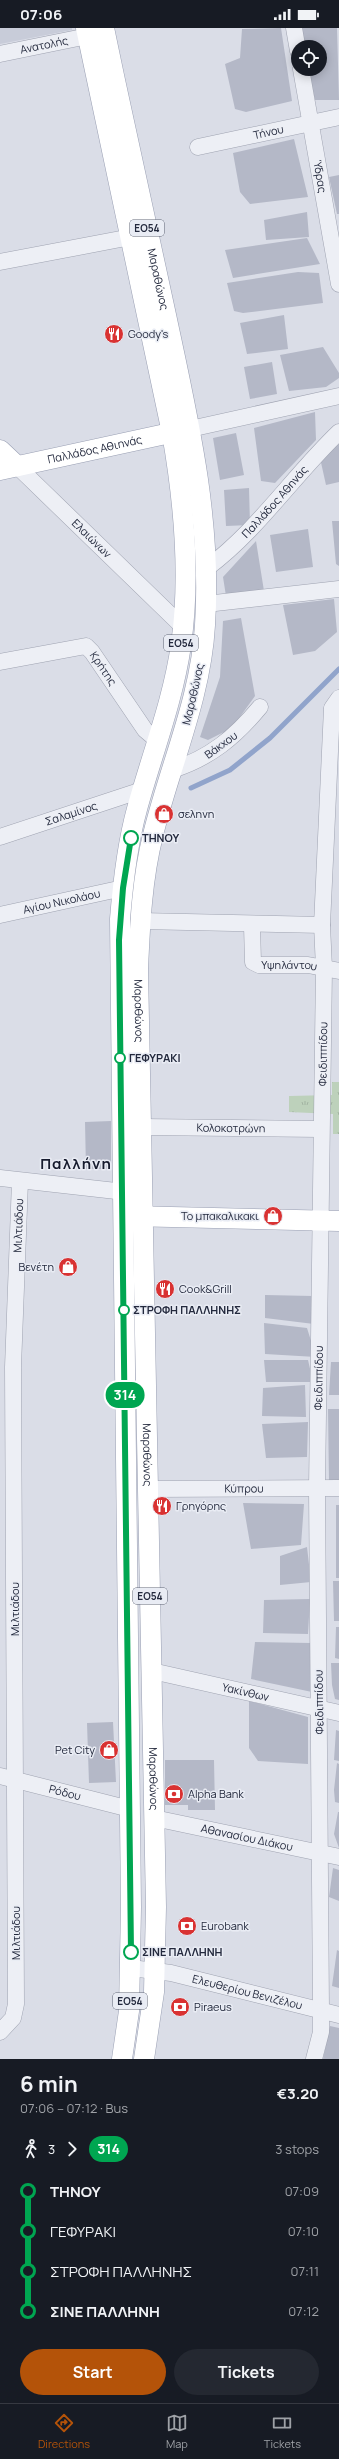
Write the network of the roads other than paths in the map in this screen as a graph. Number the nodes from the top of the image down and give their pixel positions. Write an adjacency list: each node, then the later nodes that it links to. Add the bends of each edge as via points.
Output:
1 (294, 28): 3 (street)
2 (93, 31): 4 (street, Ανατολής); 9 (main road, Μαραθώνος / ΕΟ54); 13 (main road, Μαραθώνος / ΕΟ54)
3 (296, 40)
4 (0, 54)
5 (302, 76): 7 (street, Ύδρας)
6 (339, 117): 7 (street, Τήνου)
7 (311, 123): 8 (street, Τήνου); 11 (street, Ύδρας)
8 (198, 147)
9 (131, 237): 10 (street); 13 (main road, Μαραθώνος / ΕΟ54)
10 (0, 262)
11 (339, 284)
12 (339, 396): 13 (street)
13 (181, 431): 16 (main road, Παλλάδος Αθιηνάς); 17 (main road, Μαραθώνος / ΕΟ54, via 202,505); 20 (main road, Μαραθώνος / ΕΟ54)
14 (339, 432): 17 (street, Παλλάδος Αθηνάς, via 241,540)
15 (0, 450): 16 (main road, Ελαιώνων)
16 (8, 468): 20 (street, Ελαιώνων)
17 (207, 568): 19 (main road, Μαραθώνος / ΕΟ54)
18 (339, 589): 19 (street)
19 (206, 604): 25 (main road, Μαραθώνος / ΕΟ54, via 204,644 198,676)
20 (183, 627): 24 (main road, Μαραθώνος / ΕΟ54, via 174,681)
21 (0, 662): 24 (street, Κρήτης, via 86,646 145,730)
22 (339, 698): 31 (street, Φειδιππίδου, via 332,708)
23 (260, 707): 25 (street, Βάκχου, via 240,731 222,747 201,760)
24 (158, 741): 26 (main road, Μαραθώνος / ΕΟ54)
25 (172, 770): 30 (main road, Μαραθώνος / ΕΟ54, via 148,857)
26 (142, 790): 27 (street, Σαλαμίνος); 28 (main road, Μαραθώνος / ΕΟ54, via 133,825)
27 (0, 837)
28 (123, 888): 29 (street, Αγίου Νικολάου); 38 (main road, Μαραθώνος / ΕΟ54, via 119,940)
29 (0, 914)
30 (140, 921): 32 (street); 34 (main road, Μαραθώνος / ΕΟ54, via 138,969)
31 (322, 925): 32 (street); 33 (street, Φειδιππίδου)
32 (252, 926): 33 (street, Υψηλάντου, via 253,962 259,965 308,965)
33 (331, 970): 35 (street, Φειδιππίδου)
34 (141, 1127): 35 (street, Κολοκοτρώνη); 39 (main road, Μαραθώνος / ΕΟ54)
35 (321, 1129): 42 (street, Φειδιππίδου)
36 (0, 1178): 37 (street)
37 (20, 1181): 38 (street); 43 (street, Μιλτιάδου)
38 (122, 1193): 39 (street); 40 (main road, Μαραθώνος / ΕΟ54)
39 (142, 1193): 41 (main road, Μαραθώνος / ΕΟ54)
40 (123, 1215): 41 (main road); 53 (main road, Μαραθώνος / ΕΟ54)
41 (142, 1216): 42 (main road); 47 (main road, Μαραθώνος / ΕΟ54)
42 (330, 1220): 45 (street, Φειδιππίδου)
43 (7, 1367): 44 (street, Μιλτιάδου)
44 (7, 1482): 52 (street, Μιλτιάδου)
45 (317, 1488): 46 (street, Κύπρου); 47 (street, Κύπρου); 49 (street, Φειδιππίδου)
46 (339, 1488)
47 (148, 1489): 48 (main road, Μαραθώνος / ΕΟ54)
48 (152, 1671): 49 (street, Υακίνθων); 54 (main road, Μαραθώνος / ΕΟ54)
49 (318, 1708): 50 (street, Υακίνθων); 55 (street, Φειδιππίδου)
50 (339, 1713)
51 (0, 1776): 52 (street, Ρόδου)
52 (16, 1780): 53 (street, Ρόδου); 61 (street, Μιλτιάδου, via 15,2012 11,2022)
53 (130, 1809): 57 (main road, Μαραθώνος / ΕΟ54)
54 (154, 1818): 55 (street, Αθανασίου Διάκου); 58 (main road, Μαραθώνος / ΕΟ54)
55 (321, 1852): 56 (street, Αθανασίου Διάκου); 59 (street, Φειδιππίδου)
56 (339, 1857)
57 (131, 1968): 58 (street, Ελευθερίου Βενιζέλου); 62 (main road, Μαραθώνος / ΕΟ54, via 129,2017)
58 (155, 1970): 59 (street, Ελευθερίου Βενιζέλου); 63 (main road, Μαραθώνος / ΕΟ54, via 153,2008)
59 (321, 2010): 60 (street, Ελευθερίου Βενιζέλου); 64 (street, Φειδιππίδου, via 321,2032)
60 (339, 2015)
61 (0, 2032)
62 (122, 2059)
63 (144, 2059)
64 (314, 2059)

